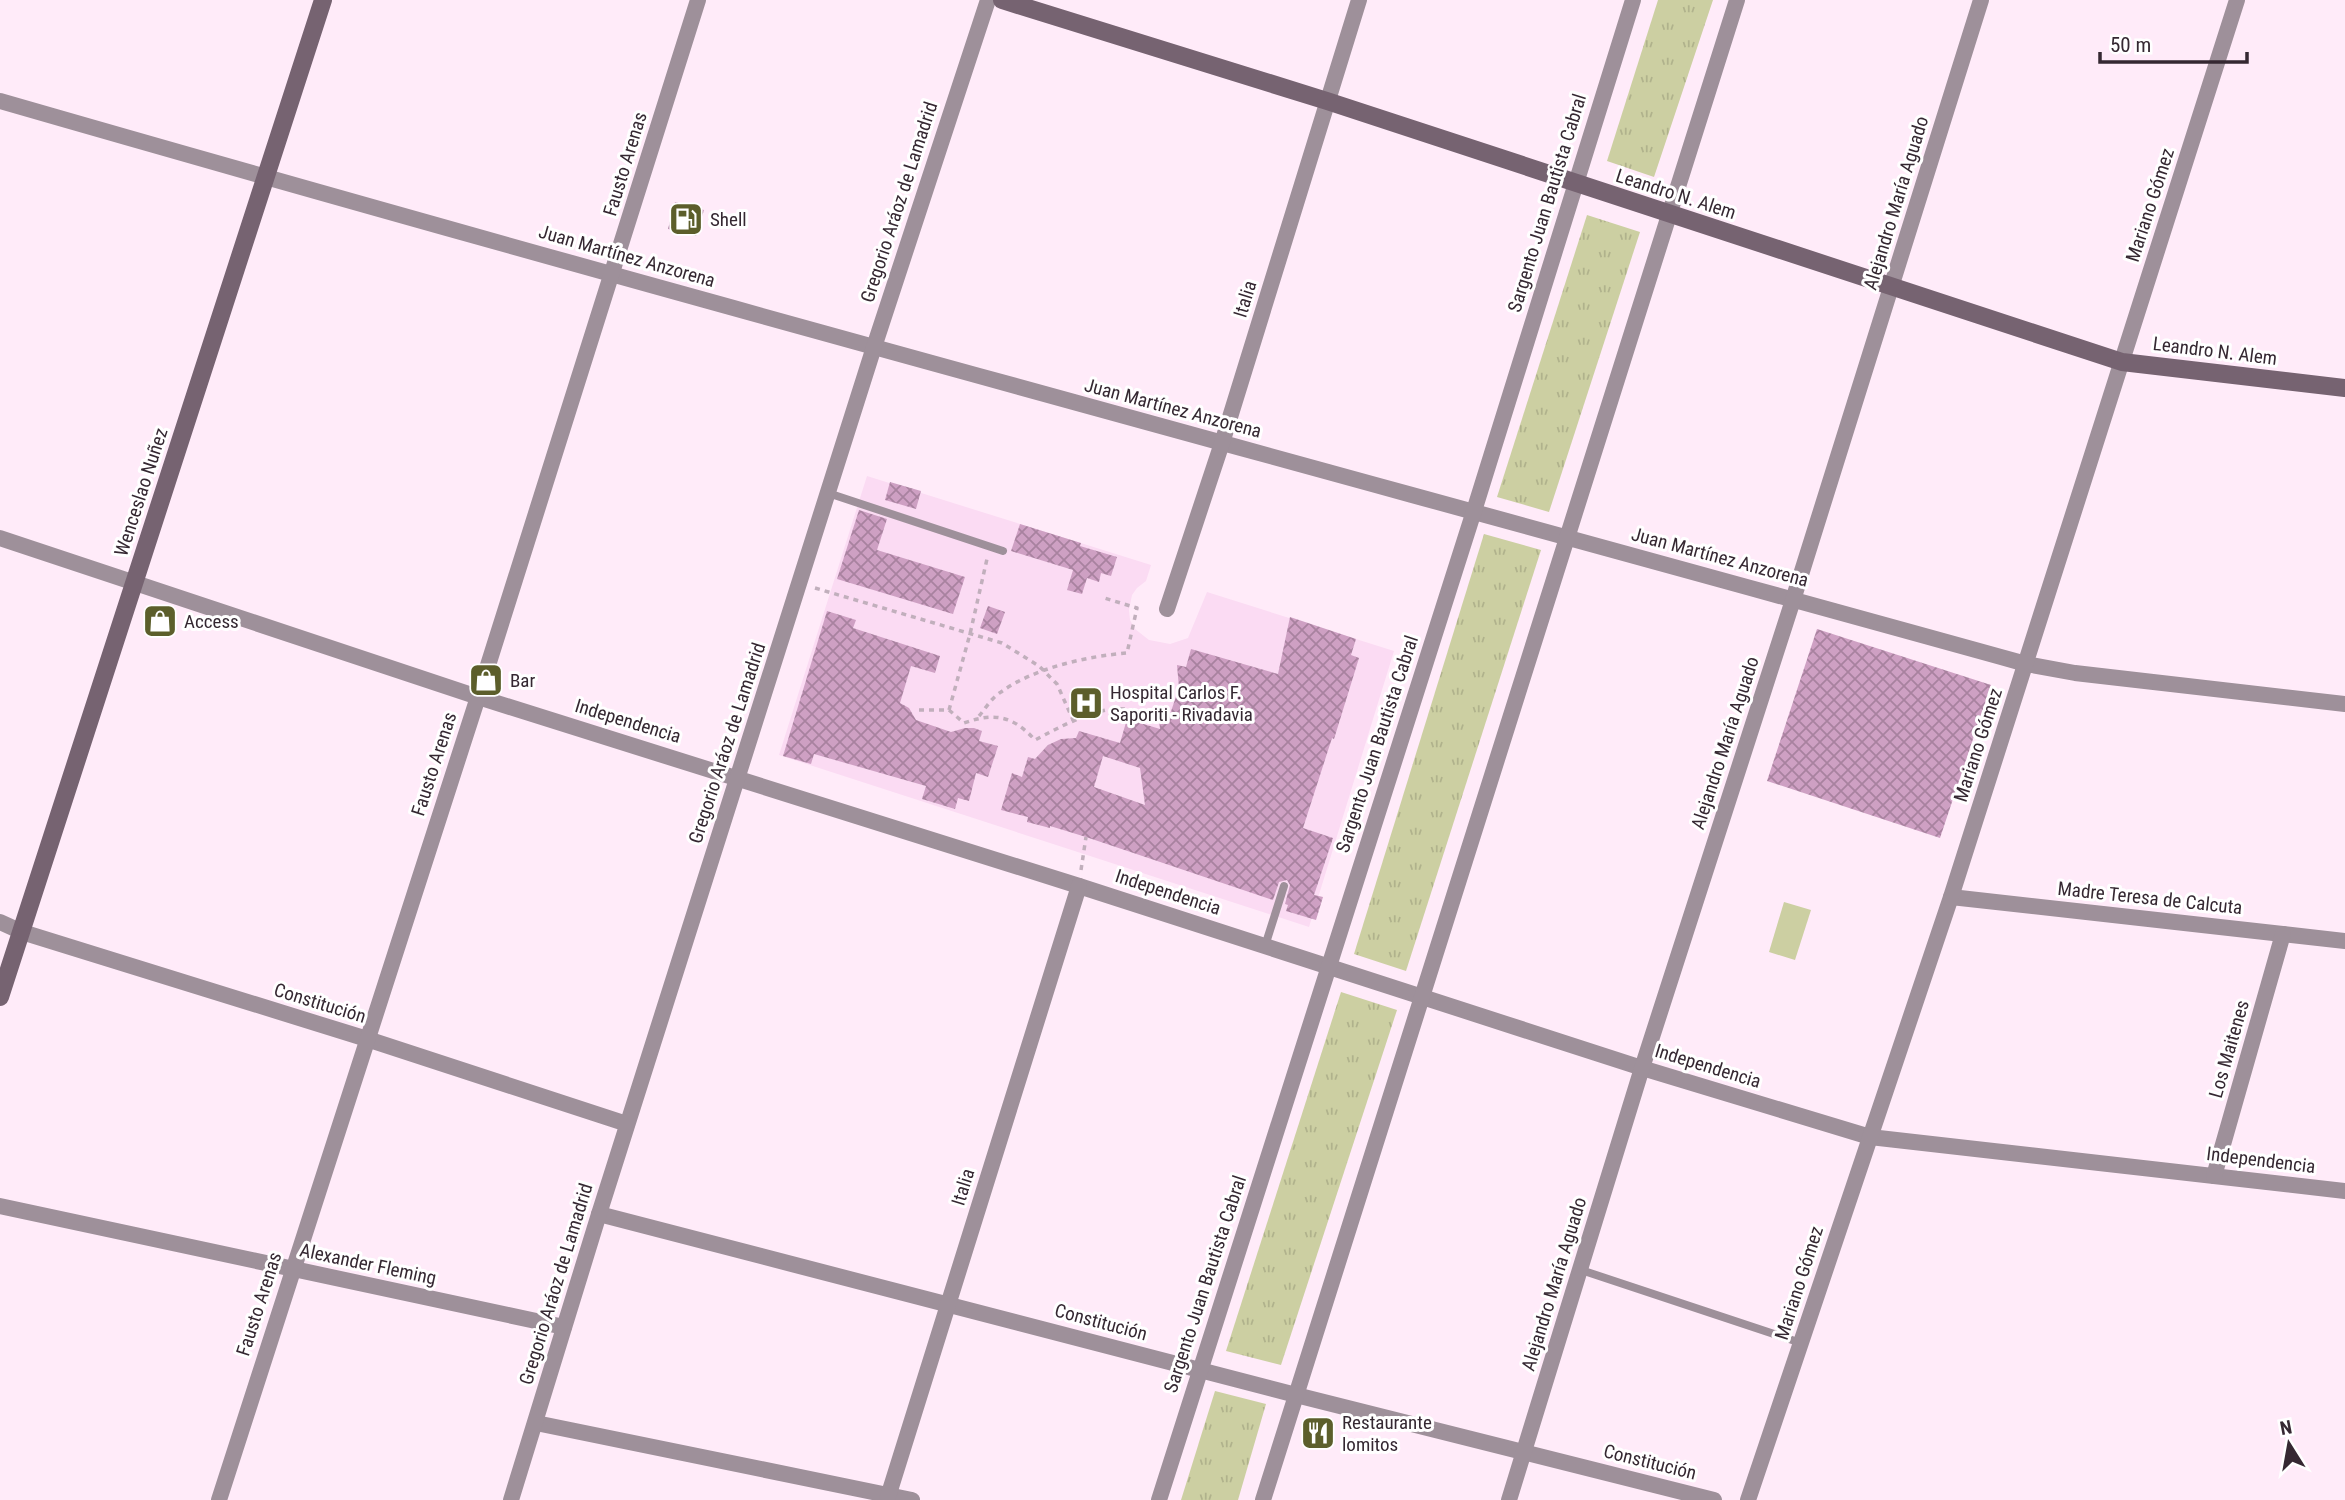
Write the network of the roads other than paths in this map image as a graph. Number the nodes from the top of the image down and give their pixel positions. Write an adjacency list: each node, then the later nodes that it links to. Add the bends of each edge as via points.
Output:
1 (323, 0): 12 (street, Wenceslao Nuñez)
2 (698, 0): 15 (street, Fausto Arenas)
3 (988, 0): 17 (street, Gregorio Aráoz de Lamadrid)
4 (1002, 0): 11 (street, Leandro N. Alem)
5 (1359, 0): 11 (street, Italia)
6 (1633, 0): 13 (street, Sargento Juan Bautista Cabral)
7 (1737, 0): 14 (street)
8 (1981, 0): 16 (street, Alejandro María Aguado)
9 (2237, 0): 18 (street, Mariano Gómez)
10 (0, 101): 12 (street, Juan Martínez Anzorena)
11 (1327, 101): 13 (street, Leandro N. Alem); 20 (street, Italia)
12 (265, 177): 15 (street, Juan Martínez Anzorena); 26 (street, Wenceslao Nuñez)
13 (1575, 184): 14 (street, Leandro N. Alem); 22 (street, Sargento Juan Bautista Cabral)
14 (1670, 215): 16 (street, Leandro N. Alem); 23 (street)
15 (612, 273): 17 (street, Juan Martínez Anzorena); 30 (street, Fausto Arenas)
16 (1892, 287): 18 (street, Leandro N. Alem); 27 (street, Alejandro María Aguado)
17 (874, 347): 20 (street, Juan Martínez Anzorena); 21 (street, Gregorio Aráoz de Lamadrid)
18 (2122, 362): 19 (street, Leandro N. Alem); 29 (street, Mariano Gómez)
19 (2345, 388)
20 (1223, 443): 22 (street, Juan Martínez Anzorena); 28 (street, Italia)
21 (828, 493): 25 (lane); 32 (street, Gregorio Aráoz de Lamadrid)
22 (1474, 511): 23 (street, Juan Martínez Anzorena); 41 (street, Sargento Juan Bautista Cabral)
23 (1566, 536): 27 (street, Juan Martínez Anzorena); 43 (street)
24 (0, 538): 26 (street, Independencia)
25 (1003, 551)
26 (133, 581): 30 (street, Independencia); 37 (street, Wenceslao Nuñez)
27 (1793, 600): 29 (street, Juan Martínez Anzorena); 45 (street, Alejandro María Aguado)
28 (1167, 609)
29 (2026, 664): 31 (street, Juan Martínez Anzorena); 35 (street, Mariano Gómez)
30 (478, 697): 32 (street, Independencia); 44 (street, Fausto Arenas)
31 (2345, 704)
32 (739, 778): 33 (street, Independencia); 46 (street, Gregorio Aráoz de Lamadrid)
33 (1079, 886): 40 (street, Independencia); 54 (street, Italia)
34 (1284, 886): 40 (lane)
35 (1951, 897): 38 (street, Madre Teresa de Calcuta); 47 (street, Mariano Gómez)
36 (0, 922): 37 (street, Constitución)
37 (22, 932): 42 (street, Wenceslao Nuñez); 44 (street, Constitución)
38 (2284, 934): 39 (street, Madre Teresa de Calcuta); 48 (street, Los Maitenes)
39 (2345, 941)
40 (1265, 946): 41 (street, Independencia)
41 (1328, 967): 43 (street, Independencia); 57 (street, Sargento Juan Bautista Cabral)
42 (0, 997)
43 (1423, 999): 45 (street, Independencia); 58 (street)
44 (367, 1040): 46 (street, Constitución); 52 (street, Fausto Arenas)
45 (1642, 1068): 47 (street, Independencia); 53 (street, Alejandro María Aguado)
46 (627, 1124): 51 (street, Gregorio Aráoz de Lamadrid)
47 (1870, 1137): 48 (street, Independencia); 56 (street, Mariano Gómez)
48 (2214, 1176): 49 (street, Independencia)
49 (2345, 1191)
50 (0, 1206): 52 (street, Alexander Fleming)
51 (599, 1214): 54 (street, Constitución); 55 (street, Gregorio Aráoz de Lamadrid)
52 (292, 1270): 55 (street, Alexander Fleming); 62 (street, Fausto Arenas)
53 (1581, 1270): 56 (lane); 60 (street, Alejandro María Aguado)
54 (948, 1304): 57 (street, Constitución); 61 (street, Italia)
55 (564, 1327): 59 (street, Gregorio Aráoz de Lamadrid)
56 (1801, 1344): 69 (street, Mariano Gómez)
57 (1199, 1370): 58 (street, Constitución); 65 (street, Sargento Juan Bautista Cabral)
58 (1296, 1395): 60 (street, Constitución); 66 (street)
59 (536, 1423): 61 (street); 63 (street, Gregorio Aráoz de Lamadrid)
60 (1524, 1452): 67 (street, Alejandro María Aguado); 68 (street, Constitución)
61 (888, 1497): 64 (street)
62 (219, 1500)
63 (511, 1500)
64 (912, 1500)
65 (1159, 1500)
66 (1263, 1500)
67 (1509, 1500)
68 (1714, 1500)
69 (1748, 1500)

